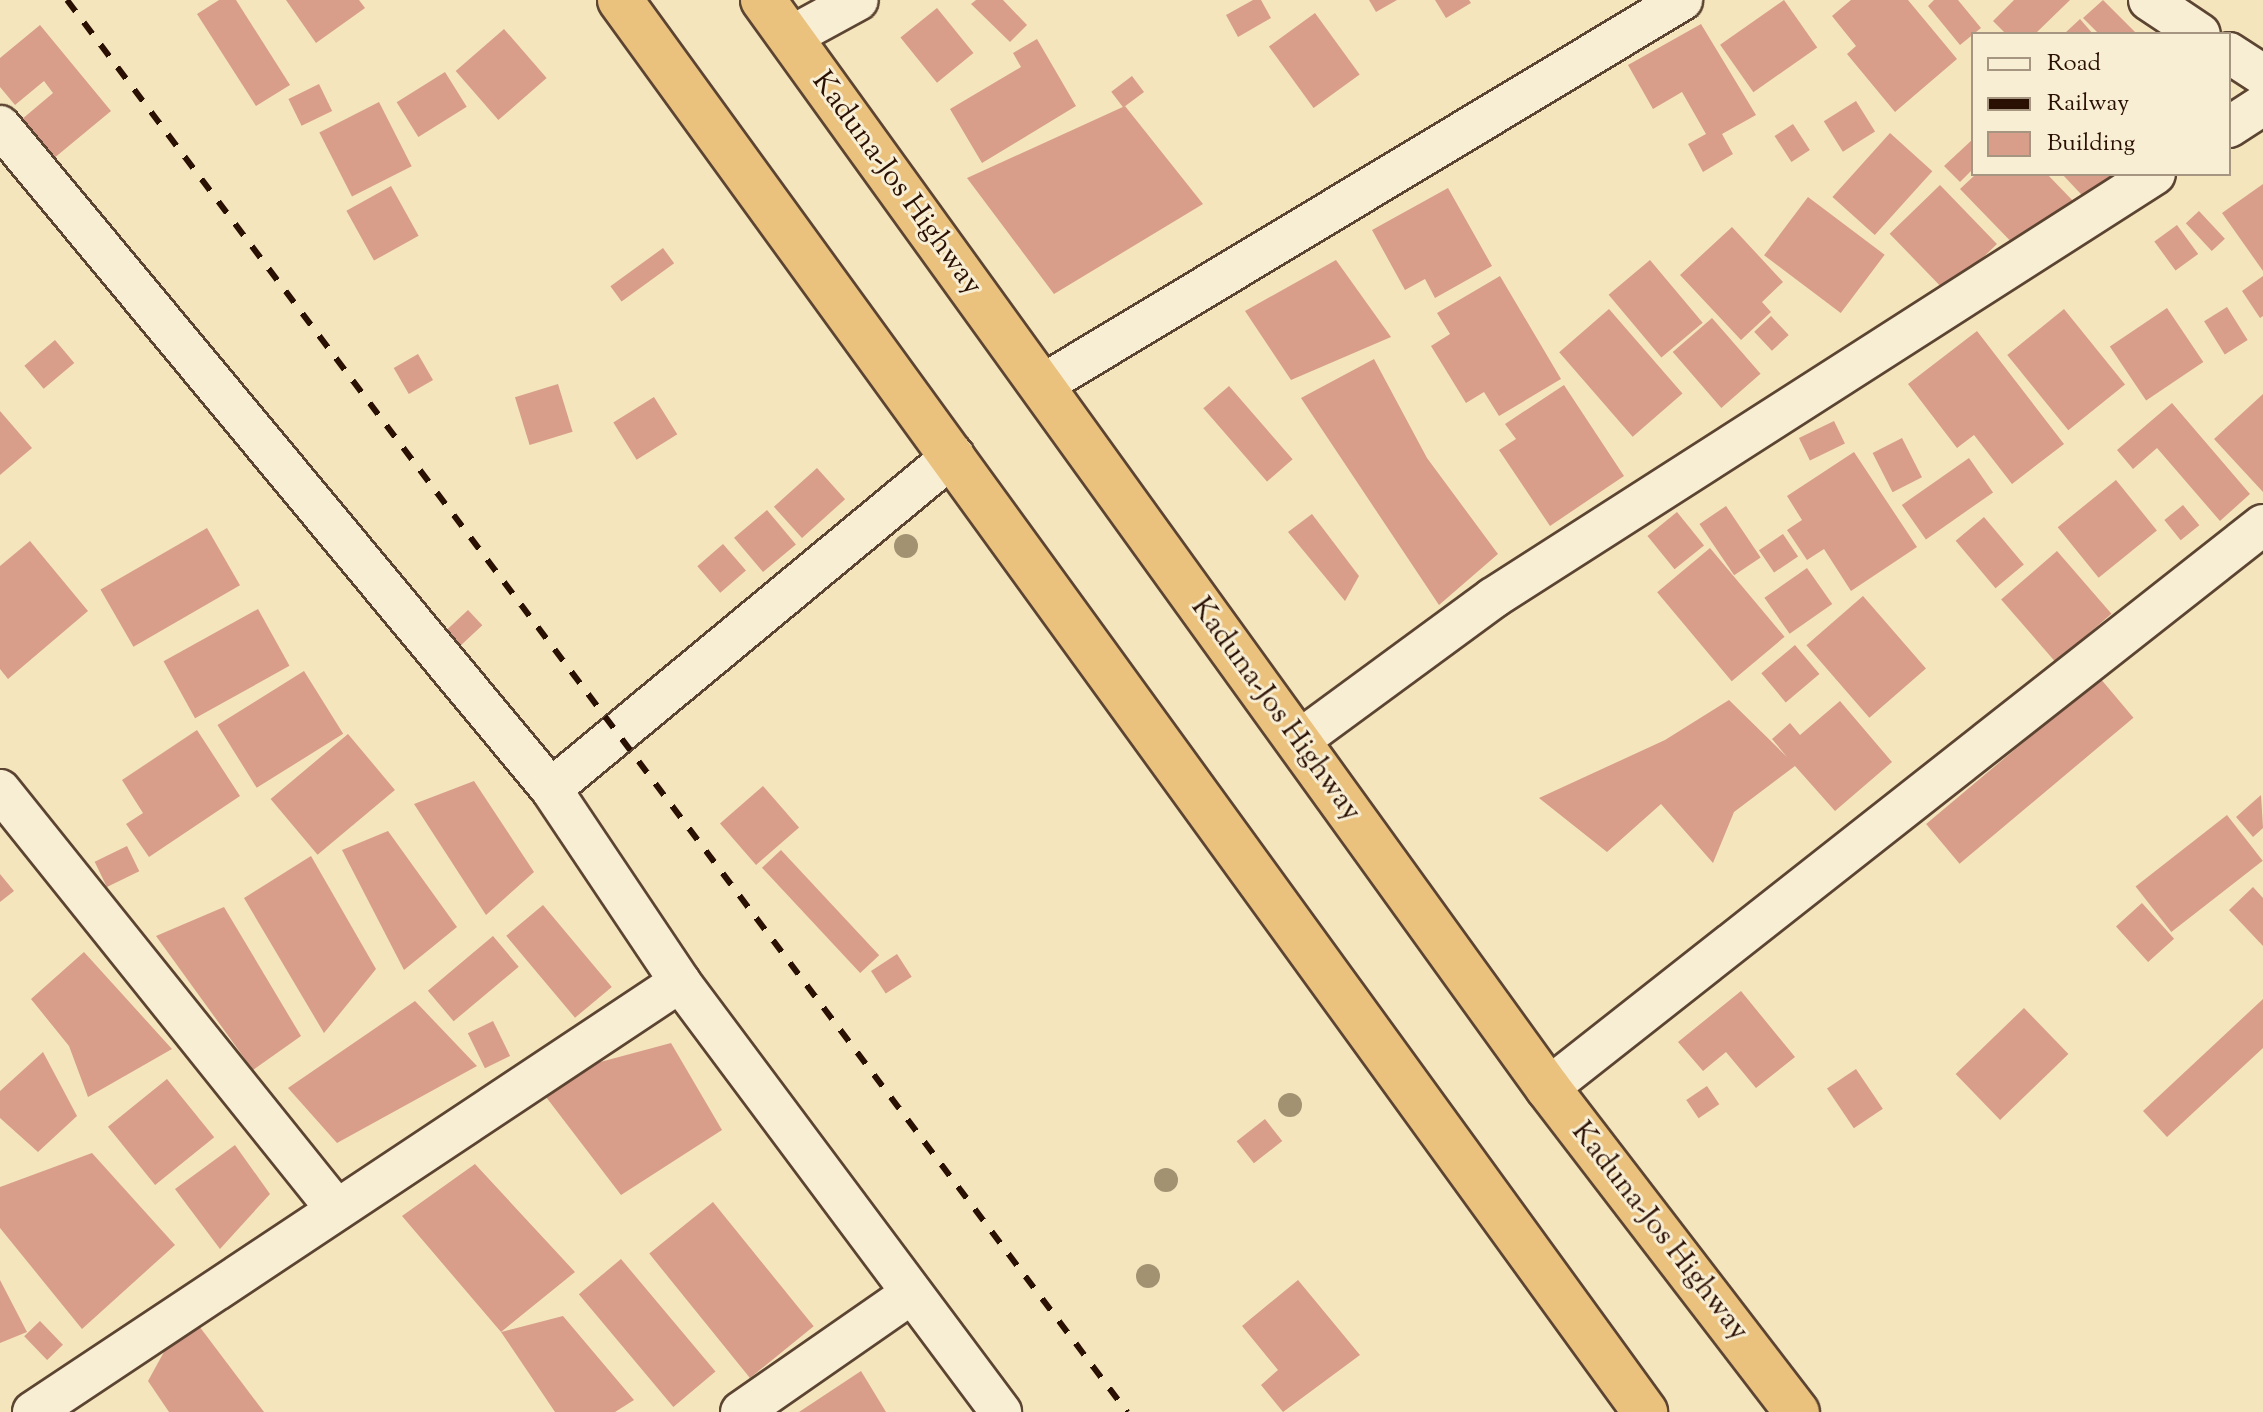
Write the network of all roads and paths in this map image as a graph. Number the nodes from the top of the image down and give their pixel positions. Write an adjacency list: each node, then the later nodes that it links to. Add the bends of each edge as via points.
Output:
1 (620, 0): 15 (highway)
2 (763, 0): 7 (highway, Kaduna-Jos Highway)
3 (858, 0): 7 (street)
4 (1682, 0): 14 (street)
5 (2149, 0): 6 (street)
6 (2197, 32)
7 (790, 37): 14 (highway, Kaduna-Jos Highway)
8 (2231, 54): 9 (street)
9 (2263, 75)
10 (2263, 105): 12 (street)
11 (0, 126): 18 (street)
12 (2231, 126)
13 (2152, 176): 17 (street, via 1493,598)
14 (1042, 385): 17 (highway, Kaduna-Jos Highway)
15 (954, 455): 18 (street); 27 (highway)
16 (2263, 525): 21 (street)
17 (1297, 742): 21 (highway, Kaduna-Jos Highway)
18 (551, 789): 20 (street)
19 (0, 790): 22 (street)
20 (680, 982): 22 (street); 23 (street)
21 (1548, 1088): 28 (highway, Kaduna-Jos Highway)
22 (337, 1210): 24 (street)
23 (912, 1293): 25 (street); 26 (street)
24 (33, 1412)
25 (741, 1412)
26 (1001, 1412)
27 (1645, 1412)
28 (1797, 1412)

